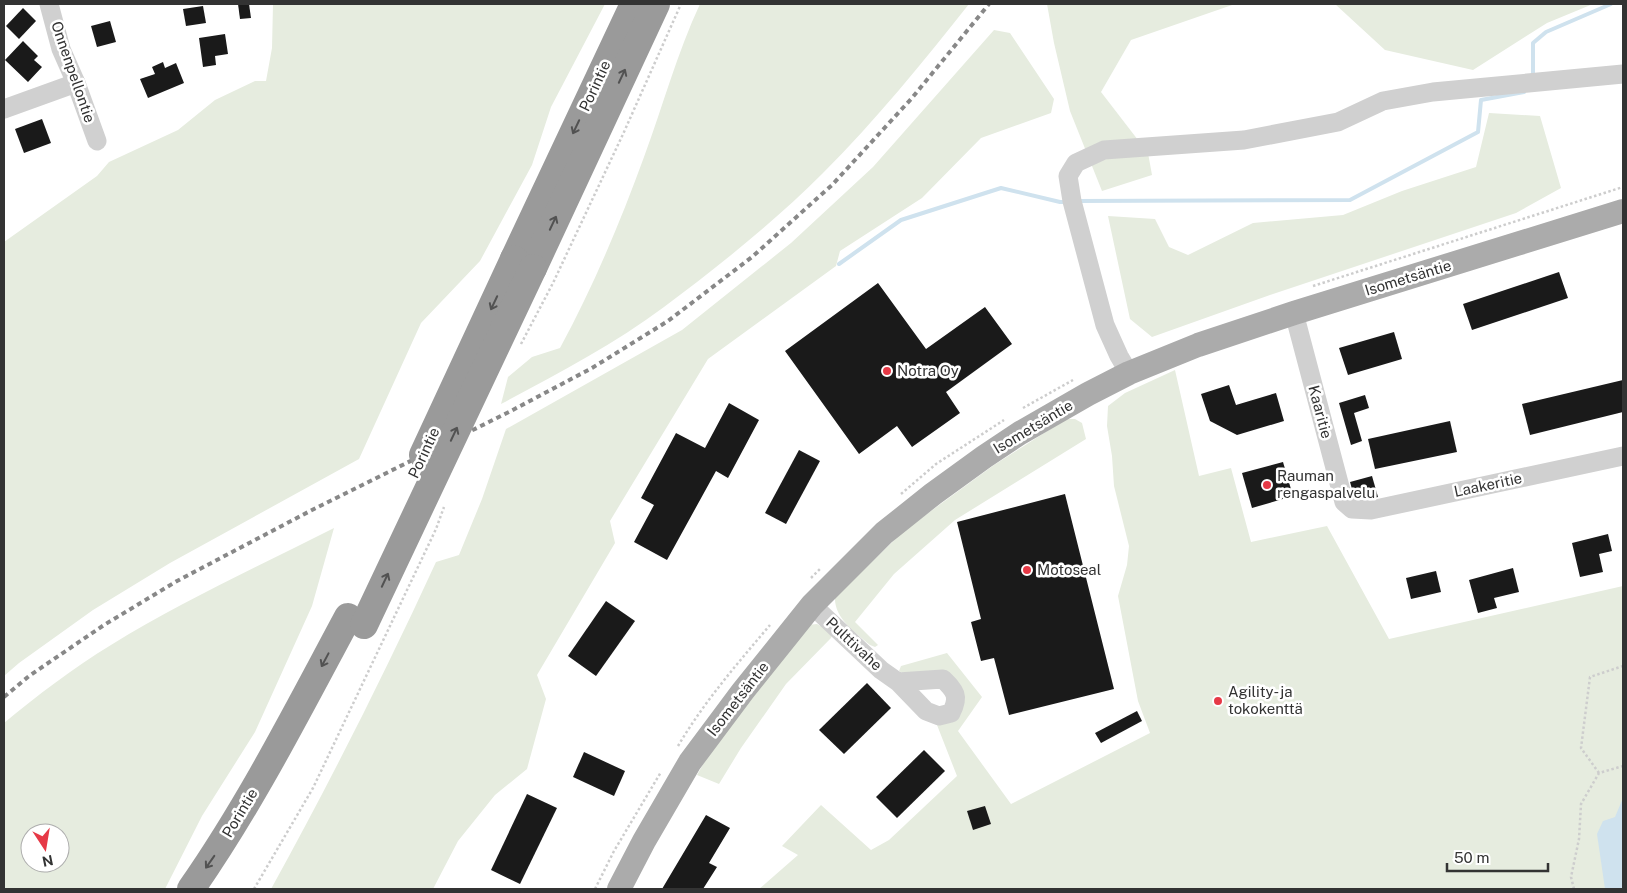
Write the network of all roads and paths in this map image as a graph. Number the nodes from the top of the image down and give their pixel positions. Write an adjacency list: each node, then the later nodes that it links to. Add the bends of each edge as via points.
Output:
1 (49, 4): 6 (street, Onnenpellontie, via 61,49)
2 (634, 4): 11 (highway, Porintie, one-way to 11)
3 (656, 4): 11 (highway, Porintie, one-way to 3)
4 (681, 4): 14 (path, via 553,283)
5 (1623, 74): 15 (street, via 1433,92 1383,101 1328,124 1244,140 1104,150 1076,163 1068,176 1072,202 1105,325)
6 (76, 84): 7 (street); 8 (street, Onnenpellontie)
7 (4, 109)
8 (97, 141)
9 (1623, 187): 12 (path)
10 (1623, 211): 13 (main road, Isometsäntie)
11 (523, 263): 26 (highway, Porintie, bridge)
12 (1309, 288)
13 (1294, 313): 15 (main road, Isometsäntie, via 1198,345); 22 (street, Kaaritie, via 1344,502)
14 (520, 346)
15 (1129, 373): 24 (main road, Isometsäntie, via 1020,433 933,494)
16 (1078, 377): 17 (path)
17 (1022, 409)
18 (1006, 419): 20 (path, via 936,464)
19 (1623, 456): 22 (street, Laakeritie, via 1371,510)
20 (898, 496)
21 (446, 502): 35 (path, via 313,788)
22 (1352, 509)
23 (820, 569): 24 (path)
24 (810, 594): 28 (street, Pulttivahe, via 881,670); 37 (main road, Isometsäntie, via 690,762)
25 (774, 620): 29 (path, via 729,673)
26 (356, 621): 33 (highway, Porintie, one-way to 33, via 218,850); 34 (highway, Porintie, via 286,773)
27 (1623, 666): 32 (path, via 1590,677 1581,748)
28 (898, 682)
29 (677, 747)
30 (1623, 766): 32 (path)
31 (662, 771): 36 (path)
32 (1599, 773): 38 (path, via 1582,804 1580,839 1571,877)
33 (191, 889)
34 (213, 889)
35 (254, 889)
36 (595, 889)
37 (619, 889)
38 (1574, 889)

